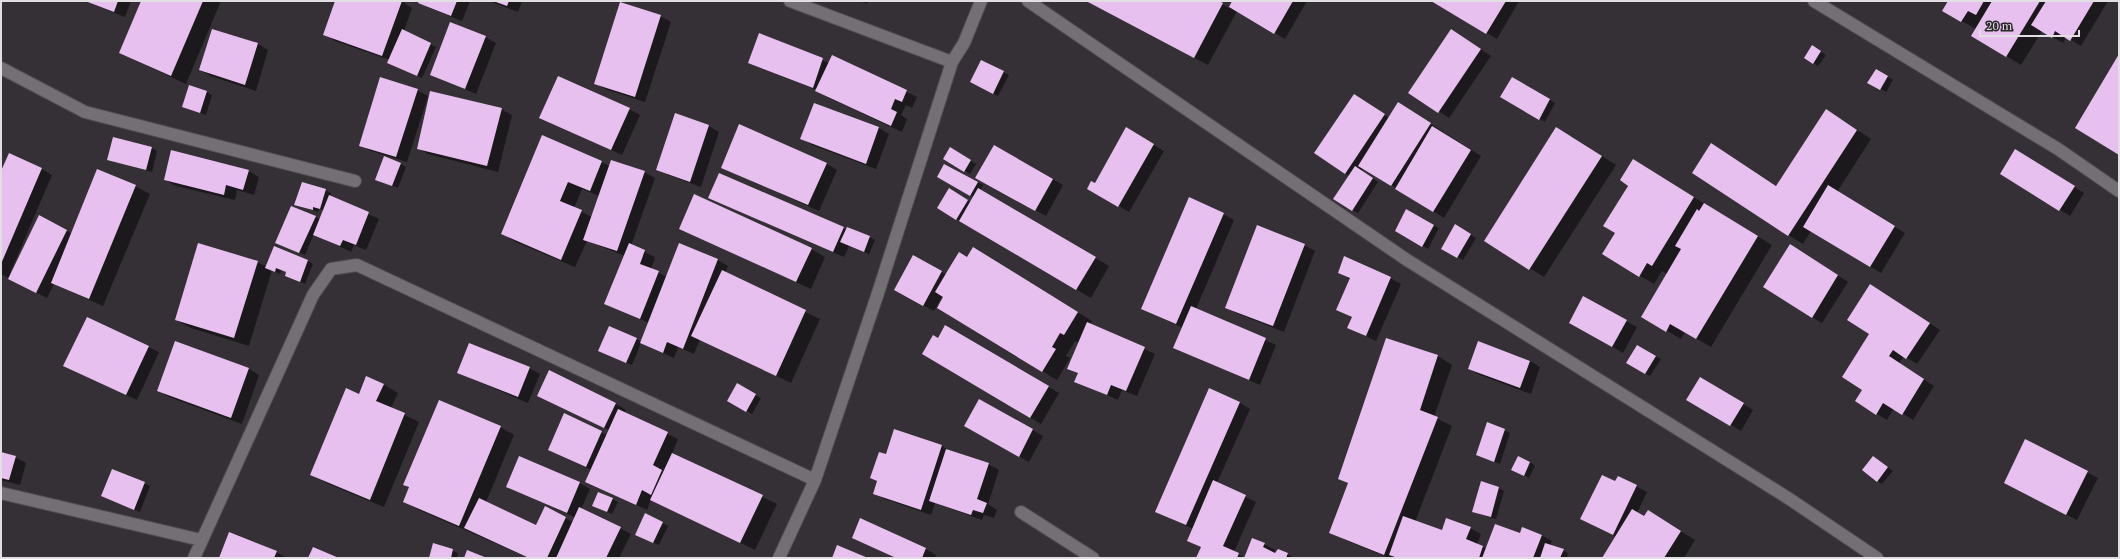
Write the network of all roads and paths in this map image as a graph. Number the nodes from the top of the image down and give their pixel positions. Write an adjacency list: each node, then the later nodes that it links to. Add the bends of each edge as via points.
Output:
1 (790, 1): 5 (street)
2 (981, 1): 5 (street, via 964,44)
3 (1028, 1): 16 (street, via 1407,260 1788,498)
4 (1814, 1): 8 (street, via 2058,148)
5 (952, 62): 9 (street)
6 (1, 68): 7 (street, via 86,112)
7 (355, 181)
8 (2119, 190)
9 (816, 480): 12 (street, via 357,265 331,269 313,295); 14 (street)
10 (1, 493): 12 (street)
11 (1021, 512): 15 (street)
12 (201, 540): 13 (street)
13 (194, 558)
14 (779, 558)
15 (1093, 558)
16 (1877, 558)

